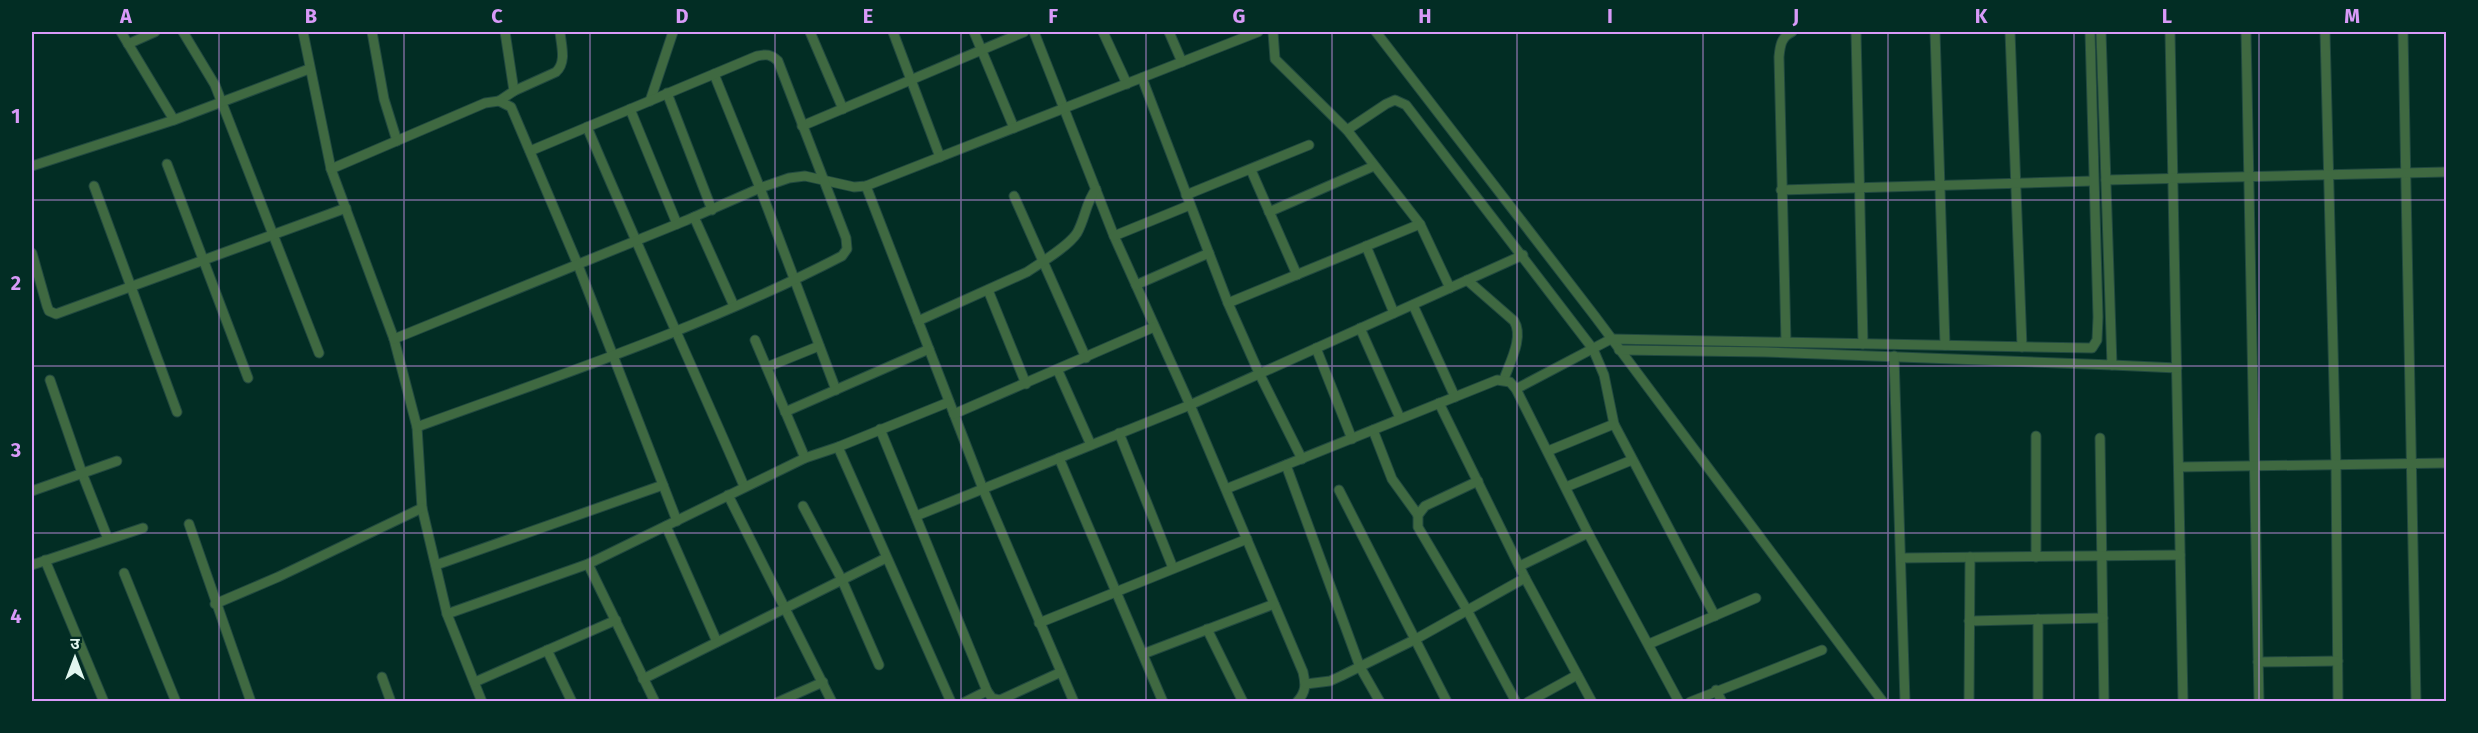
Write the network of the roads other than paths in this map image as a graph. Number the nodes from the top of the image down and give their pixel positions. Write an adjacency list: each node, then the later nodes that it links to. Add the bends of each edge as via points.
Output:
1 (121, 32): 29 (street)
2 (155, 32): 29 (street)
3 (183, 32): 41 (street)
4 (303, 32): 32 (street)
5 (372, 32): 50 (street, via 384,99)
6 (505, 32): 37 (street)
7 (560, 32): 37 (street, via 561,67)
8 (674, 32): 40 (street)
9 (810, 32): 44 (street)
10 (893, 32): 35 (street)
11 (974, 32): 30 (street)
12 (1024, 32): 30 (street)
13 (1034, 32): 42 (street)
14 (1103, 32): 36 (street)
15 (1169, 32): 31 (street)
16 (1258, 32): 31 (street)
17 (1273, 32): 49 (street, via 1275,59)
18 (1376, 32): 110 (street)
19 (1792, 32): 74 (street, via 1780,44 1779,57)
20 (1856, 32): 72 (street)
21 (1935, 32): 68 (street)
22 (2010, 32): 67 (street)
23 (2090, 32): 66 (street)
24 (2102, 32): 65 (street)
25 (2170, 32): 63 (street)
26 (2246, 32): 62 (street)
27 (2325, 32): 61 (street)
28 (2403, 32): 60 (street)
29 (128, 44): 45 (street)
30 (981, 50): 35 (street); 48 (street)
31 (1182, 62): 34 (street)
32 (309, 69): 41 (street); 57 (street)
33 (714, 74): 38 (street); 46 (street, via 757,56 772,56 778,61); 71 (street)
34 (1142, 78): 36 (street); 75 (street)
35 (911, 80): 44 (street); 53 (street)
36 (1127, 84): 42 (street)
37 (514, 91): 39 (street)
38 (667, 93): 40 (street); 79 (street)
39 (499, 101): 50 (street, via 485,103); 52 (street, via 511,107)
40 (650, 101): 43 (street)
41 (222, 102): 45 (street); 84 (street)
42 (1065, 108): 48 (street); 73 (street)
43 (630, 109): 47 (street); 82 (street)
44 (843, 109): 46 (street)
45 (174, 120): 55 (street)
46 (802, 126): 64 (street)
47 (587, 127): 52 (street); 86 (street)
48 (1014, 128): 53 (street)
49 (1347, 130): 56 (street); 89 (street, via 1395,100 1406,105)
50 (397, 141): 57 (street)
51 (1309, 145): 58 (street)
52 (530, 151): 93 (street)
53 (940, 157): 70 (street)
54 (167, 164): 91 (street)
55 (32, 166)
56 (1374, 166): 80 (street); 83 (street)
57 (331, 169): 78 (street)
58 (1251, 170): 75 (street); 80 (street)
59 (2446, 172): 60 (street)
60 (2406, 173): 61 (street); 161 (street)
61 (2329, 174): 62 (street); 163 (street)
62 (2249, 177): 63 (street); 164 (street)
63 (2174, 178): 65 (street); 127 (street)
64 (823, 180): 70 (street); 71 (street, via 789,178); 96 (street, via 847,249 842,256)
65 (2106, 180): 125 (street)
66 (2093, 181): 67 (street); 116 (street, via 2097,344 2084,349)
67 (2015, 183): 68 (street); 116 (street)
68 (1940, 185): 72 (street); 114 (street)
69 (94, 186): 98 (street)
70 (866, 186): 105 (street)
71 (760, 188): 79 (street); 96 (street)
72 (1858, 188): 74 (street); 113 (street)
73 (1096, 189): 85 (street); 92 (street, via 1078,232)
74 (1781, 190): 112 (street)
75 (1186, 195): 77 (street)
76 (1014, 196): 92 (street)
77 (1190, 205): 85 (street); 88 (street)
78 (346, 208): 84 (street); 109 (street)
79 (712, 210): 81 (street)
80 (1269, 212): 94 (street)
81 (694, 217): 82 (street); 103 (street)
82 (677, 224): 86 (street)
83 (1420, 224): 87 (street); 99 (street)
84 (273, 235): 91 (street); 121 (street)
85 (1114, 236): 97 (street)
86 (635, 241): 93 (street); 108 (street)
87 (1366, 246): 94 (street); 104 (street)
88 (1209, 253): 97 (street); 101 (street)
89 (1523, 255): 95 (street); 118 (street)
90 (32, 259): 98 (street, via 49,311 56,314)
91 (203, 260): 98 (street); 130 (street)
92 (1041, 263): 100 (street); 124 (street)
93 (578, 265): 109 (street); 122 (street)
94 (1296, 275): 101 (street)
95 (1467, 280): 99 (street); 131 (street, via 1518,327)
96 (794, 281): 103 (street); 115 (street)
97 (1136, 285): 106 (street)
98 (131, 286): 140 (street)
99 (1450, 288): 102 (street)
100 (988, 290): 105 (street); 133 (street)
101 (1228, 303): 129 (street)
102 (1413, 305): 104 (street); 136 (street)
103 (734, 306): 108 (street)
104 (1394, 313): 107 (street)
105 (918, 321): 119 (street)
106 (1154, 327): 124 (street); 139 (street)
107 (1360, 328): 117 (street); 143 (street)
108 (676, 330): 122 (street); 169 (street)
109 (394, 339): 145 (street)
110 (1611, 339): 112 (street); 118 (street); 120 (street)
111 (755, 340): 126 (street)
112 (1786, 342): 113 (street)
113 (1863, 344): 114 (street)
114 (1945, 345): 116 (street)
115 (819, 346): 126 (street); 135 (street)
116 (2022, 347)
117 (1316, 348): 129 (street); 151 (street)
118 (1593, 348): 134 (street); 144 (street, via 1604,375)
119 (928, 349): 135 (street); 137 (street)
120 (1619, 350): 123 (street); 258 (street)
121 (319, 353)
122 (614, 355): 145 (street); 168 (street)
123 (1894, 356): 125 (street); 192 (street)
124 (1086, 358): 128 (street)
125 (2112, 365): 127 (street)
126 (767, 367): 141 (street)
127 (2177, 368): 165 (street)
128 (1058, 371): 133 (street); 152 (street)
129 (1259, 373): 139 (street); 157 (street)
130 (248, 378)
131 (1504, 379): 134 (street); 136 (street)
132 (50, 380): 166 (street)
133 (1026, 384): 142 (street)
134 (1516, 389): 154 (street)
135 (836, 390): 141 (street)
136 (1455, 397): 138 (street)
137 (949, 402): 142 (street); 146 (street)
138 (1439, 403): 143 (street); 167 (street)
139 (1190, 405): 148 (street); 172 (street)
140 (177, 412)
141 (785, 412): 155 (street)
142 (954, 414): 171 (street)
143 (1400, 418): 147 (street)
144 (1614, 424): 154 (street); 158 (street)
145 (417, 426): 177 (street)
146 (880, 429): 153 (street); 179 (street)
147 (1373, 430): 151 (street); 178 (street, via 1392,478)
148 (1119, 433): 152 (street); 198 (street)
149 (2037, 436): 190 (street)
150 (2100, 438): 188 (street)
151 (1352, 439): 157 (street)
152 (1091, 445): 156 (street)
153 (838, 447): 155 (street); 191 (street)
154 (1548, 451): 170 (street)
155 (805, 458): 169 (street)
156 (1059, 458): 171 (street); 202 (street)
157 (1302, 459): 162 (street)
158 (1632, 459): 170 (street); 209 (street)
159 (117, 461): 166 (street)
160 (2446, 463): 161 (street)
161 (2412, 464): 163 (street); 266 (street)
162 (1286, 465): 172 (street); 225 (street)
163 (2336, 465): 164 (street); 222 (street)
164 (2255, 466): 165 (street); 223 (street)
165 (2179, 467): 187 (street)
166 (82, 473): 174 (street); 186 (street)
167 (1478, 481): 178 (street, via 1425,506); 197 (street)
168 (663, 485): 180 (street); 196 (street)
169 (744, 486): 175 (street)
170 (1566, 487): 184 (street)
171 (983, 489): 179 (street); 214 (street)
172 (1226, 489): 185 (street)
173 (1339, 490): 216 (street)
174 (32, 491)
175 (728, 495): 180 (street); 206 (street)
176 (803, 506): 201 (street)
177 (422, 508): 196 (street); 204 (street)
178 (1418, 515): 207 (street, via 1418,527)
179 (916, 516): 234 (street)
180 (677, 521): 182 (street)
181 (189, 524): 204 (street)
182 (666, 526): 195 (street); 217 (street)
183 (143, 528): 186 (street)
184 (1588, 533): 197 (street); 218 (street)
185 (1247, 538): 198 (street); 205 (street)
186 (108, 539): 193 (street)
187 (2180, 555): 188 (street); 263 (street)
188 (2102, 556): 190 (street); 210 (street)
189 (1970, 557): 190 (street); 192 (street); 213 (street)
190 (2037, 557)
191 (886, 558): 201 (street); 245 (street)
192 (1901, 558): 259 (street)
193 (45, 560): 194 (street); 236 (street)
194 (33, 561)
195 (588, 564): 208 (street); 211 (street)
196 (436, 565): 208 (street)
197 (1520, 566): 200 (street)
198 (1173, 568): 202 (street)
199 (124, 573): 237 (street)
200 (1526, 578): 207 (street); 227 (street)
201 (842, 580): 206 (street); 224 (street)
202 (1116, 591): 214 (street); 221 (street)
203 (1756, 598): 209 (street)
204 (215, 604): 238 (street)
205 (1274, 604): 215 (street); 232 (street)
206 (785, 608): 217 (street); 231 (street)
207 (1467, 610): 216 (street); 252 (street)
208 (447, 615): 230 (street)
209 (1715, 616): 218 (street)
210 (2103, 618): 212 (street); 262 (street)
211 (616, 620): 219 (street); 229 (street)
212 (2038, 620): 213 (street); 261 (street)
213 (1969, 621): 260 (street)
214 (1039, 622): 226 (street)
215 (1208, 629): 221 (street); 249 (street)
216 (1416, 639): 225 (street); 251 (street)
217 (717, 642): 229 (street)
218 (1649, 644): 255 (street)
219 (547, 650): 230 (street); 241 (street)
220 (1822, 650): 233 (street)
221 (1143, 654): 248 (street)
222 (2338, 661): 223 (street); 265 (street)
223 (2258, 662): 264 (street)
224 (879, 665)
225 (1360, 667): 232 (street, via 1330,681); 250 (street)
226 (1061, 672): 234 (street, via 1000,699 992,698); 247 (street)
227 (1577, 675): 253 (street); 254 (street)
228 (382, 677): 239 (street)
229 (643, 679): 242 (street)
230 (475, 682): 240 (street)
231 (823, 682): 243 (street); 244 (street)
232 (1305, 684): 235 (street)
233 (1716, 690): 256 (street); 257 (street)
234 (987, 691): 246 (street)
235 (1303, 699)
236 (104, 702)
237 (176, 702)
238 (251, 702)
239 (391, 702)
240 (482, 702)
241 (572, 702)
242 (655, 702)
243 (778, 702)
244 (832, 702)
245 (951, 702)
246 (965, 702)
247 (1074, 702)
248 (1163, 702)
249 (1243, 702)
250 (1380, 702)
251 (1447, 702)
252 (1516, 702)
253 (1528, 702)
254 (1592, 702)
255 (1679, 702)
256 (1690, 702)
257 (1722, 702)
258 (1883, 702)
259 (1905, 702)
260 (1969, 702)
261 (2038, 702)
262 (2104, 702)
263 (2183, 702)
264 (2259, 702)
265 (2338, 702)
266 (2416, 702)

